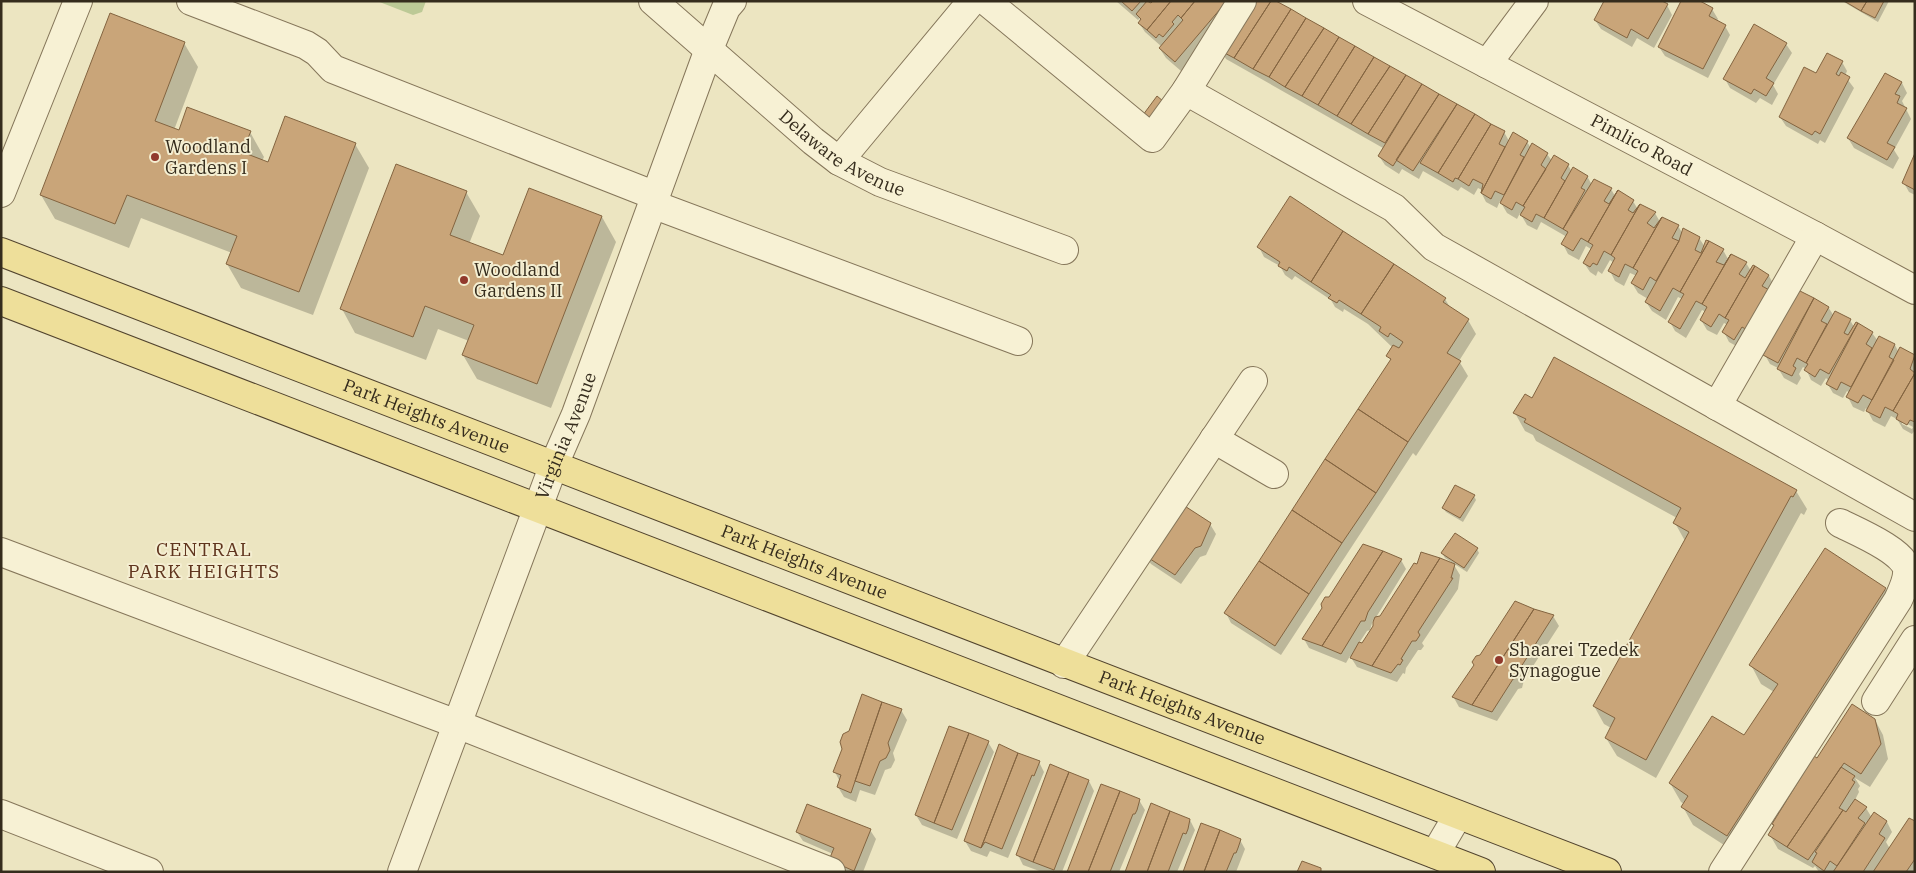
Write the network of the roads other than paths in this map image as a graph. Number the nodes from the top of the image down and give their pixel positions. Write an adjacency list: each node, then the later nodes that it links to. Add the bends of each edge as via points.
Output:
1 (78, 1): 14 (street)
2 (191, 1): 15 (street, via 306,45 318,52 333,69)
3 (653, 1): 10 (street, Delaware Avenue)
4 (732, 1): 10 (street, Virginia Avenue)
5 (972, 1): 13 (street)
6 (986, 1): 12 (street, via 1152,138)
7 (1242, 1): 12 (street)
8 (1367, 1): 11 (street, Pimlico Road)
9 (1534, 1): 11 (street)
10 (709, 49): 13 (street, Delaware Avenue); 15 (street, Virginia Avenue)
11 (1487, 64): 16 (street, Pimlico Road)
12 (1186, 91): 23 (street, via 1394,208 1434,247)
13 (839, 161): 17 (street, Delaware Avenue, via 880,182)
14 (1, 193)
15 (654, 200): 21 (street); 25 (street, Virginia Avenue, via 576,414)
16 (1815, 236): 19 (street, Pimlico Road); 23 (street)
17 (1064, 250)
18 (1, 252): 25 (main road, Park Heights Avenue)
19 (1915, 290)
20 (1, 302): 27 (main road)
21 (1018, 341)
22 (1253, 381): 24 (street)
23 (1717, 406): 28 (street)
24 (1214, 439): 26 (street); 32 (street)
25 (553, 467): 27 (street, Virginia Avenue); 32 (main road, Park Heights Avenue)
26 (1274, 474)
27 (538, 508): 34 (street, Virginia Avenue); 37 (main road)
28 (1915, 517)
29 (1840, 523): 43 (street, via 1902,558 1908,569 1906,580 1898,600)
30 (1, 552): 34 (street)
31 (1915, 640): 33 (street)
32 (1064, 664): 36 (main road, Park Heights Avenue)
33 (1876, 701)
34 (457, 724): 39 (street, Virginia Avenue); 40 (street)
35 (1, 814): 38 (street)
36 (1458, 815): 37 (street); 42 (main road, Park Heights Avenue)
37 (1435, 854): 41 (main road)
38 (149, 872)
39 (402, 872)
40 (830, 872)
41 (1481, 872)
42 (1607, 872)
43 (1723, 872)

